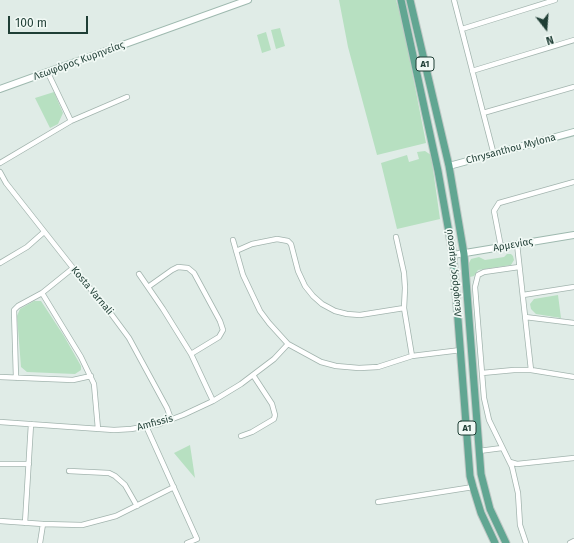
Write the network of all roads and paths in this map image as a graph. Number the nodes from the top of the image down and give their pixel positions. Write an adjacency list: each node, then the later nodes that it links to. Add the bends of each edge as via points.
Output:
1 (248, 0): 9 (main road, Λεωφόρος Κυρηνείας)
2 (412, 0): 5 (street); 18 (main road, Λεωφόρος Λεμεσού / A1)
3 (454, 0): 6 (street)
4 (555, 0): 6 (street)
5 (401, 2): 29 (main road, Λεωφόρος Λεμεσού / A1, via 438,171)
6 (462, 29): 8 (street)
7 (574, 40): 8 (street)
8 (472, 71): 13 (street)
9 (48, 73): 11 (main road, Λεωφόρος Κυρηνείας); 14 (street)
10 (574, 87): 13 (street)
11 (0, 90)
12 (127, 97): 14 (street)
13 (483, 113): 16 (street)
14 (71, 121): 17 (street)
15 (574, 132): 16 (main road, Chrysanthou Mylona)
16 (494, 155): 18 (main road, Chrysanthou Mylona)
17 (0, 163)
18 (449, 166): 28 (main road, Λεωφόρος Λεμεσού / A1)
19 (0, 172): 21 (street, Kosta Varnali)
20 (574, 182): 26 (street, via 499,203 494,211)
21 (44, 232): 30 (street, via 27,247); 32 (street, Kosta Varnali)
22 (574, 235): 25 (main road, Αρμενίας)
23 (396, 237): 38 (street, via 404,273)
24 (233, 240): 27 (street)
25 (517, 244): 26 (main road, Αρμενίας); 31 (street)
26 (501, 247): 28 (main road, Αρμενίας)
27 (236, 251): 38 (street, via 252,244 277,239 288,240 305,286 322,304 360,316); 41 (street, via 252,297 269,323)
28 (464, 254): 29 (main road, Αρμενίας); 60 (main road, Λεωφόρος Λεμεσού / A1)
29 (453, 255): 42 (main road, Λεωφόρος Λεμεσού / A1)
30 (0, 263)
31 (520, 267): 37 (street); 46 (street, via 478,274 475,287)
32 (73, 268): 36 (street); 53 (street, Kosta Varnali, via 129,338)
33 (139, 274): 34 (street)
34 (148, 287): 43 (street); 43 (street, via 178,268 188,268 194,273 223,330 219,336)
35 (574, 288): 37 (street)
36 (42, 293): 48 (street); 51 (street, via 14,310)
37 (523, 295): 39 (street)
38 (404, 308): 44 (street)
39 (526, 317): 40 (street); 45 (street)
40 (574, 323)
41 (288, 344): 44 (street, via 321,362 336,366 378,367); 47 (street, Amfissis)
42 (461, 350): 44 (street); 67 (main road, Λεωφόρος Λεμεσού / A1)
43 (191, 354): 52 (street)
44 (412, 356)
45 (531, 370): 46 (street); 50 (street)
46 (482, 373): 59 (street, via 487,412)
47 (253, 375): 52 (street, Amfissis); 58 (street, via 272,404 275,415 252,432)
48 (91, 376): 51 (street, via 73,380); 57 (street, via 96,394)
49 (0, 377): 51 (street)
50 (574, 377)
51 (16, 378)
52 (213, 401): 53 (street, Amfissis)
53 (171, 419): 56 (street, Amfissis)
54 (0, 422): 55 (street, Amfissis)
55 (31, 424): 57 (street, Amfissis); 64 (street)
56 (146, 426): 57 (street, Amfissis, via 131,429); 66 (street)
57 (98, 429)
58 (241, 436)
59 (502, 448): 60 (street); 62 (street)
60 (479, 451): 74 (main road, Λεωφόρος Λεμεσού / A1, via 485,492)
61 (574, 458): 62 (street, via 517,464)
62 (510, 462): 78 (street, via 518,493 520,525)
63 (0, 464): 64 (street)
64 (29, 464): 71 (street)
65 (69, 472): 69 (street, via 115,476 125,485)
66 (174, 487): 69 (street); 76 (street, via 197,539)
67 (472, 487): 68 (street); 77 (main road, Λεωφόρος Λεμεσού / A1)
68 (378, 502)
69 (137, 506): 72 (street, via 116,516 82,524)
70 (0, 521): 71 (street)
71 (25, 523): 72 (street)
72 (43, 524): 75 (street)
73 (574, 541): 79 (street)
74 (504, 542)
75 (40, 543)
76 (187, 543)
77 (495, 543)
78 (526, 543)
79 (570, 543)

